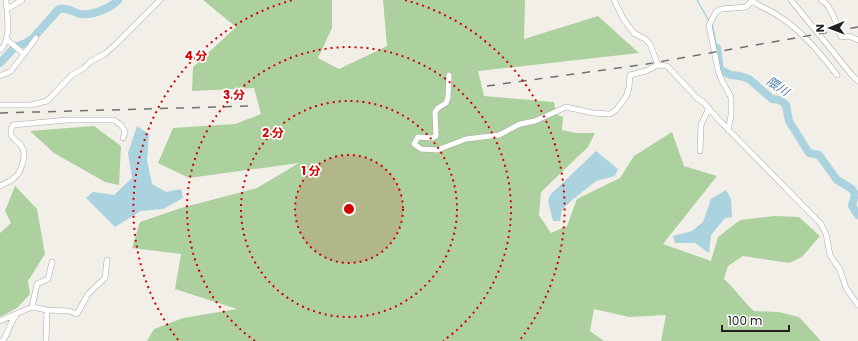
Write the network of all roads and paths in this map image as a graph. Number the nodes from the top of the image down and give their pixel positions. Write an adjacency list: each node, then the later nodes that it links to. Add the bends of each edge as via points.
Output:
1 (6, 0): 8 (street)
2 (22, 0): 8 (street)
3 (160, 0): 19 (street, via 106,53 72,75 47,101 31,105)
4 (614, 0): 14 (street, via 634,33 650,44)
5 (791, 0): 18 (street)
6 (821, 0): 11 (street, via 829,8 841,37 849,36)
7 (753, 1): 16 (street, via 792,26); 21 (street, via 746,8 721,9 716,12 709,25 718,70 731,96)
8 (7, 9): 10 (street)
9 (36, 38): 13 (street)
10 (6, 39): 12 (street); 13 (street)
11 (858, 40)
12 (0, 50)
13 (24, 54): 17 (street, via 10,71)
14 (658, 65): 15 (street, via 630,75 626,97 610,114 566,107 535,121 520,124 499,135 466,140 437,150 421,149 414,144 418,137 436,136 435,112 448,98); 20 (street, via 667,66)
15 (448, 75)
16 (837, 75)
17 (0, 76)
18 (858, 81)
19 (0, 105)
20 (709, 108): 21 (street); 23 (street, via 701,125)
21 (728, 130): 27 (street, via 821,224 826,234 830,255 840,270 846,288)
22 (124, 138): 24 (street, via 125,132 114,120 67,120 13,125 11,135 24,154 20,171 15,178)
23 (700, 151)
24 (0, 186)
25 (107, 260): 29 (street, via 104,278 88,294 77,314)
26 (52, 262): 28 (street, via 48,279 37,284)
27 (858, 305)
28 (32, 307): 29 (street); 30 (street)
29 (47, 310): 33 (street)
30 (20, 313): 31 (street); 32 (street, via 11,321 6,338)
31 (0, 321)
32 (2, 341)
33 (46, 341)

